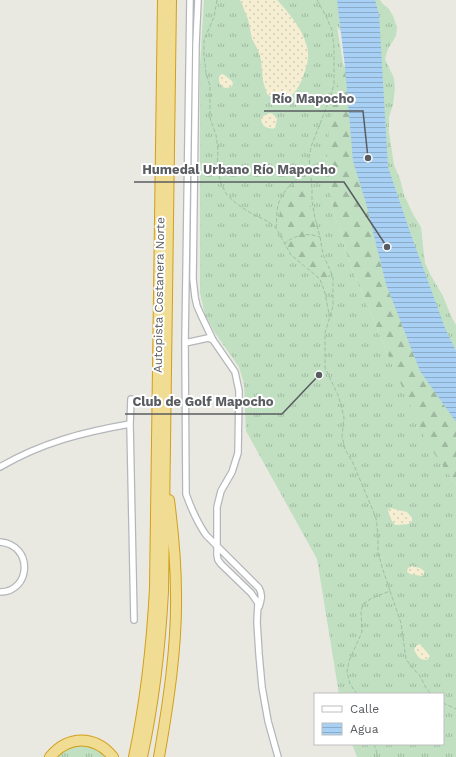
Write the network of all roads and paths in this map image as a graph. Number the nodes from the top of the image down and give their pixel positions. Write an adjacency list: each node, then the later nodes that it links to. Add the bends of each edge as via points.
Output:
1 (156, 0): 10 (highway)
2 (163, 0): 10 (highway, Autopista Costanera Norte)
3 (171, 0): 9 (highway, Autopista Costanera Norte)
4 (177, 0): 9 (highway)
5 (190, 0): 17 (street)
6 (198, 0): 16 (street, via 194,279 197,306)
7 (217, 0): 12 (path, via 214,17 204,40 204,55 210,86 210,118 216,135 221,184 227,196 237,204)
8 (317, 0): 11 (path, via 332,30 334,84 312,144)
9 (170, 40): 21 (highway, Autopista Costanera Norte)
10 (162, 81): 36 (highway, Autopista Costanera Norte, via 155,588 148,674)
11 (310, 169): 12 (path, via 293,181 278,203); 13 (path, via 312,201)
12 (276, 228): 14 (path)
13 (320, 237): 14 (path, via 313,234 300,236 291,238); 15 (path, via 323,254 333,277 333,306)
14 (284, 244): 15 (path, via 291,255 320,279)
15 (330, 315): 24 (path, via 324,333 325,368 342,408 342,436 346,449 376,518 378,552)
16 (213, 340): 17 (street, via 208,338); 23 (street, via 235,372 239,400 238,453 218,502)
17 (185, 343): 23 (street, via 186,494 199,525)
18 (131, 399): 19 (street)
19 (130, 424): 20 (street, via 67,438); 27 (street)
20 (0, 467)
21 (165, 468): 30 (highway, via 174,547 176,594 174,642); 37 (highway, Autopista Costanera Norte, via 161,619 153,695)
22 (0, 542): 25 (street, via 16,548 23,558 25,570 18,584 12,589)
23 (217, 546): 26 (street, via 220,562 251,593 258,603); 26 (street, via 259,588 262,599)
24 (390, 591): 28 (path, via 363,604 362,632 347,672 350,684); 29 (path, via 401,623 406,659)
25 (0, 592)
26 (258, 609): 40 (street, via 262,687)
27 (134, 620)
28 (356, 693)
29 (430, 693)
30 (167, 700): 38 (highway); 39 (highway)
31 (444, 703): 32 (path)
32 (456, 709)
33 (374, 745): 41 (path)
34 (50, 757): 35 (highway, via 61,747 79,740 99,745)
35 (113, 757)
36 (134, 757)
37 (142, 757)
38 (154, 757)
39 (159, 757)
40 (278, 757)
41 (378, 757)

